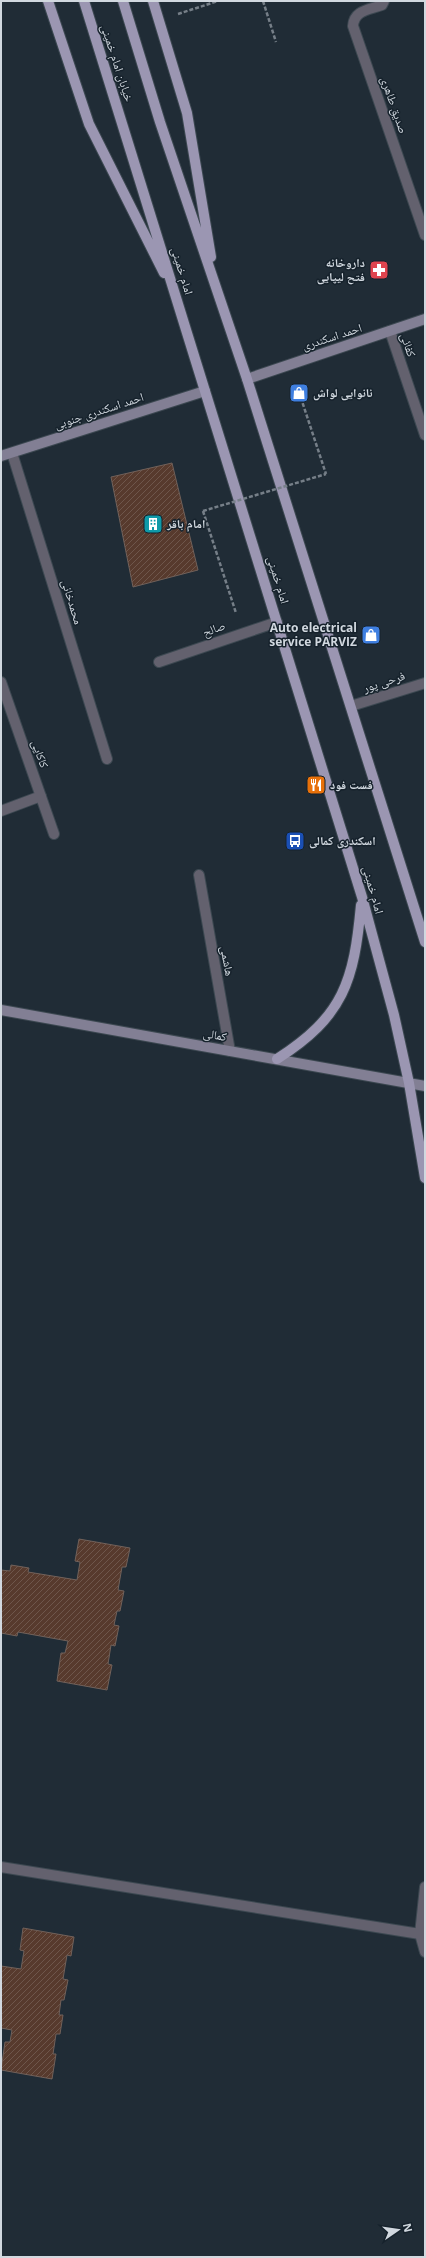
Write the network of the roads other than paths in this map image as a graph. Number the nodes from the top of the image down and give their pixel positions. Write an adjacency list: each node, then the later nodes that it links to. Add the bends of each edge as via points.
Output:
1 (48, 1): 9 (main road, via 89,124)
2 (84, 1): 6 (main road, خیابان امام خمینی)
3 (123, 1): 8 (main road, خیابان امام خمینی, via 160,122)
4 (153, 1): 8 (main road, via 187,113)
5 (384, 1): 7 (street, صدیق طاهری, via 358,14 354,19 354,26)
6 (126, 134): 9 (main road, امام خمینی)
7 (425, 235)
8 (216, 288): 12 (main road)
9 (178, 300): 13 (main road, امام خمینی)
10 (425, 320): 11 (main road, احمد اسکندری)
11 (390, 331): 12 (main road, احمد اسکندری); 14 (street, کفائی)
12 (247, 378): 21 (main road)
13 (205, 391): 15 (main road, احمد اسکندری جنوبی); 17 (main road, امام خمینی)
14 (425, 435)
15 (12, 453): 16 (main road, احمد اسکندری جنوبی); 22 (street, محمدخانی)
16 (1, 456)
17 (277, 622): 18 (street, صالح); 27 (main road, امام خمینی)
18 (159, 662)
19 (1, 682): 23 (street, کاکایی)
20 (425, 683): 21 (street, فرحی پور)
21 (351, 706): 28 (main road)
22 (106, 758)
23 (41, 796): 24 (street); 25 (street, کاکایی)
24 (1, 811)
25 (54, 834)
26 (199, 875): 31 (street, هاشمی)
27 (362, 897): 32 (main road, via 357,949 342,998 320,1026 302,1043); 33 (main road, امام خمینی)
28 (423, 930): 29 (main road)
29 (425, 942)
30 (1, 1010): 31 (main road, کمالی)
31 (230, 1051): 32 (main road, کمالی)
32 (277, 1059): 33 (main road, کمالی)
33 (409, 1083): 34 (main road, کمالی); 35 (main road)
34 (425, 1086)
35 (425, 1178)
36 (1, 1867): 38 (street)
37 (425, 1887): 38 (street)
38 (420, 1934): 39 (street)
39 (425, 1952)

